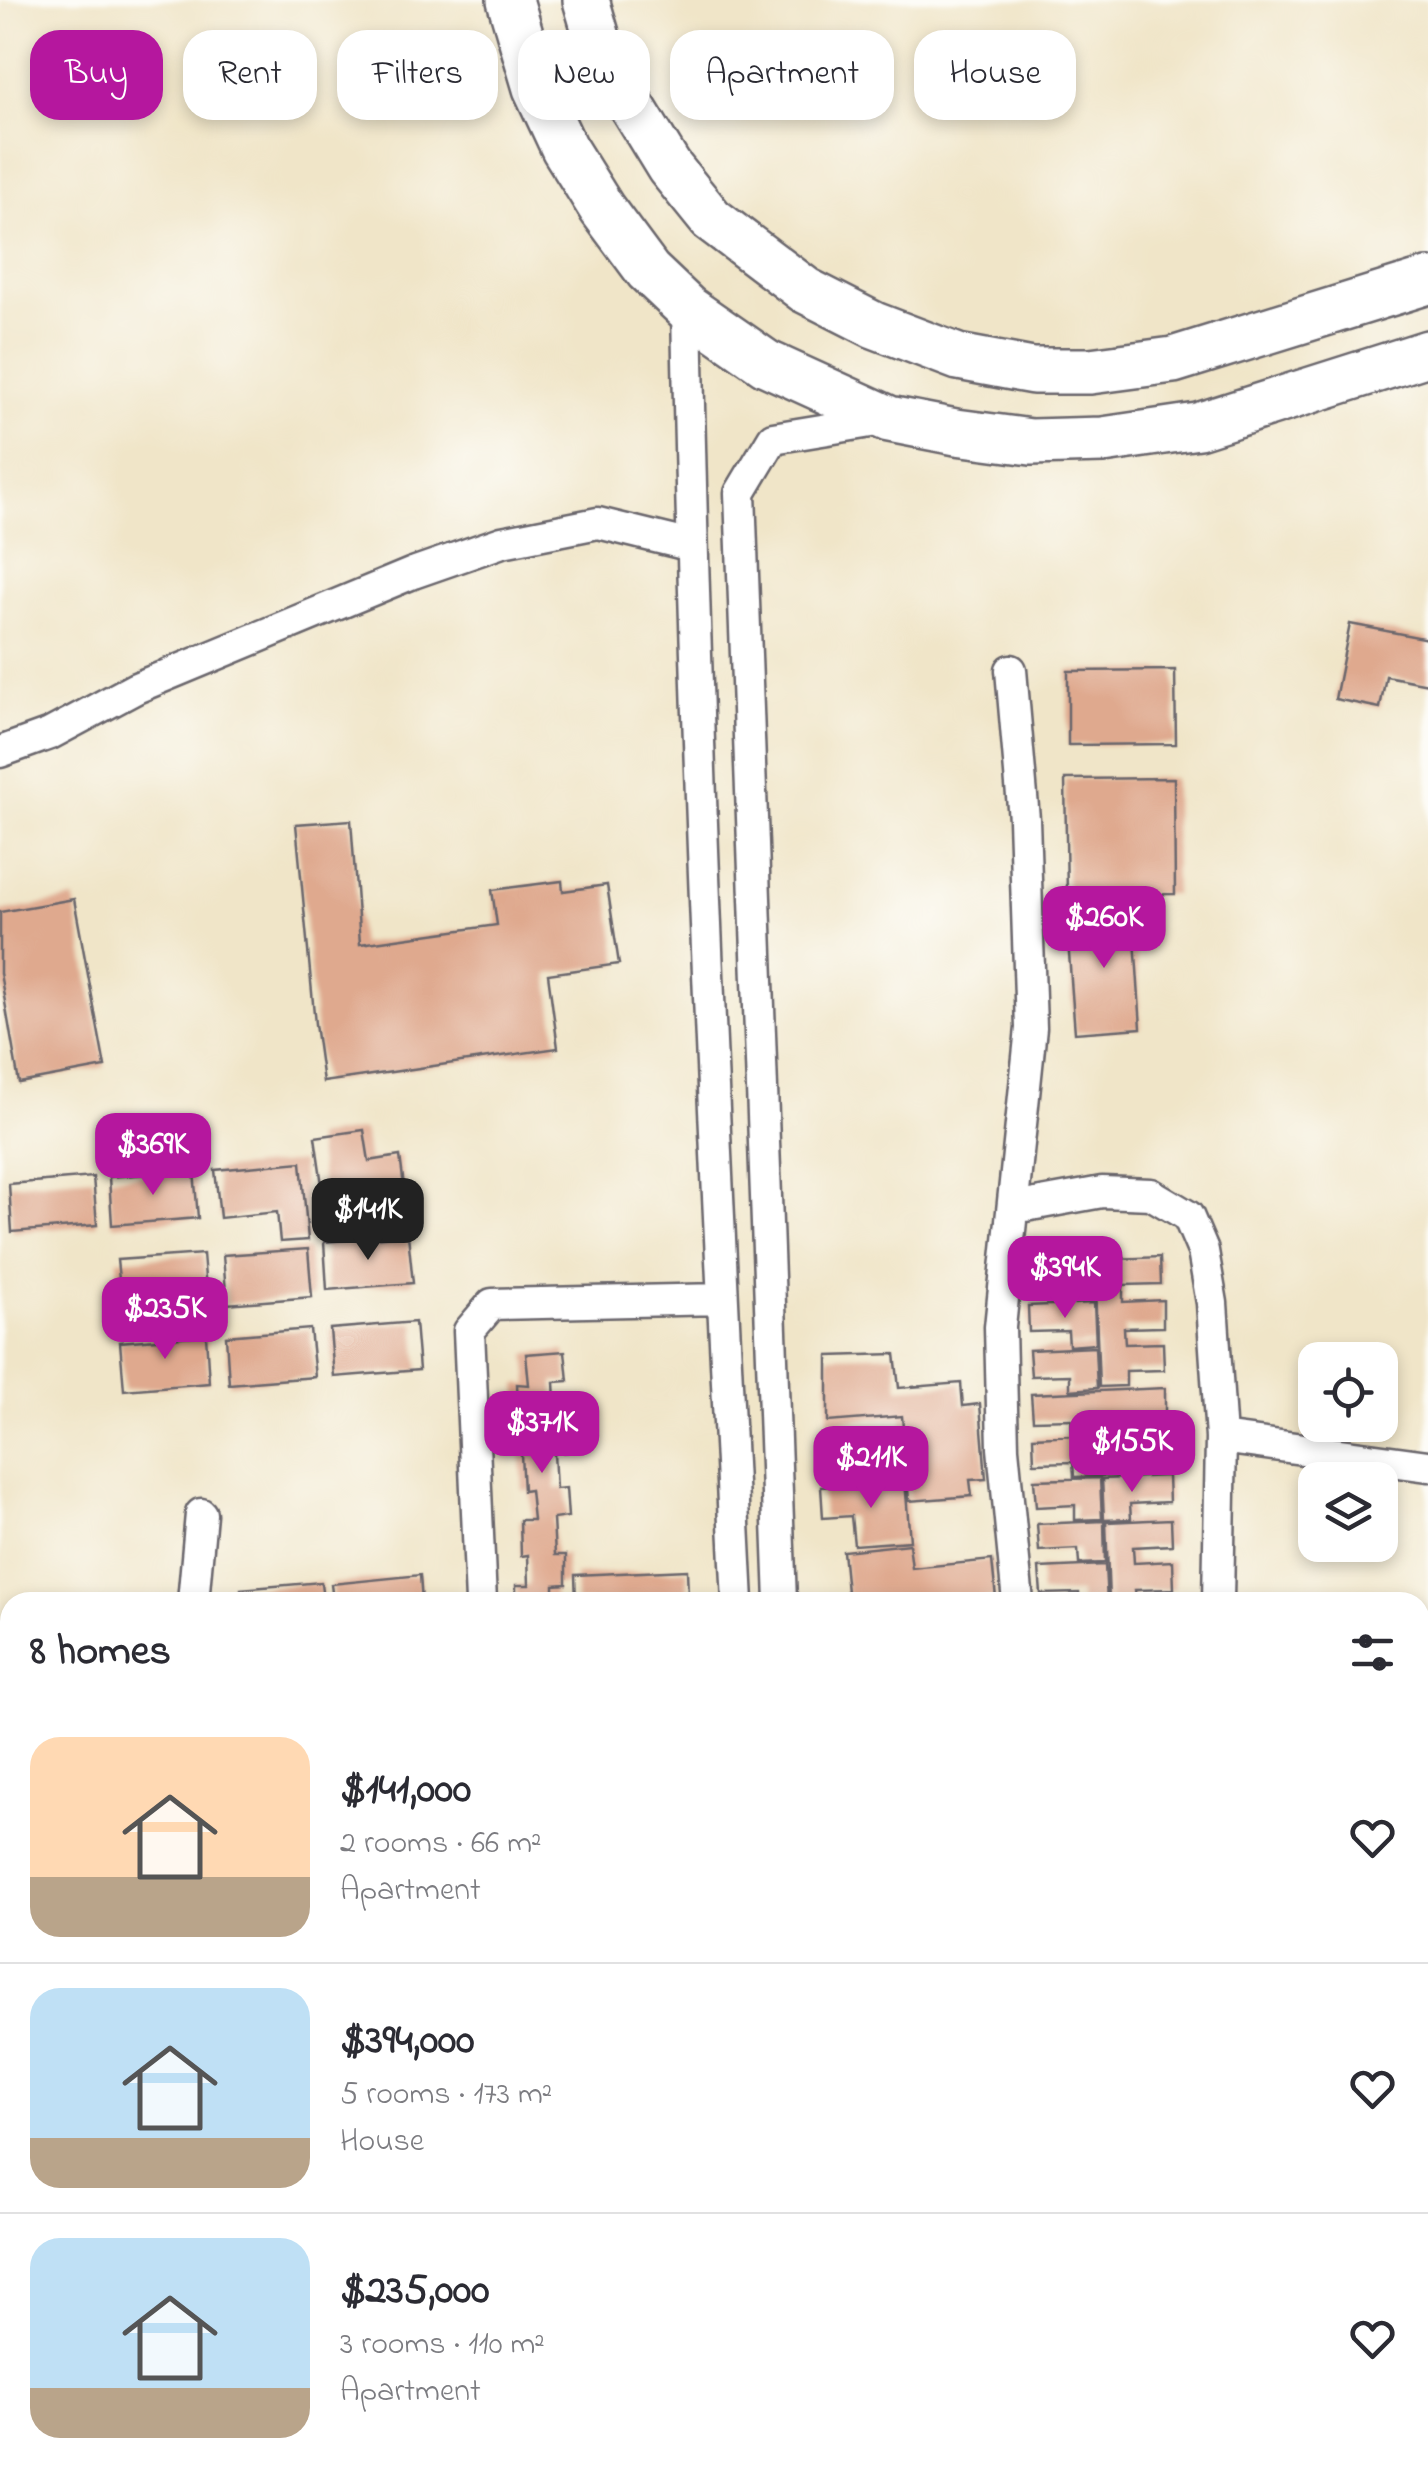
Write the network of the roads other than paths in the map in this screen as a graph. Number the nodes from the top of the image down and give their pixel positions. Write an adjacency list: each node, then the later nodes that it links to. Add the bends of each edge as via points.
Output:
1 (510, 0): 4 (main road, via 536,88 564,148 648,271)
2 (586, 0): 3 (main road, via 600,48 628,100 711,219 804,290 958,356 1033,371 1173,360)
3 (1428, 280)
4 (687, 308): 6 (main road, via 766,363); 7 (street)
5 (1428, 353): 6 (main road, via 1198,426 1103,440 1031,442)
6 (889, 419): 18 (street, via 773,438 740,493)
7 (692, 546): 9 (street, via 598,524 502,542 153,680 50,734); 11 (street)
8 (1012, 670): 10 (street, via 1031,1028)
9 (0, 752)
10 (1014, 1208): 12 (street, via 1102,1192 1151,1194 1188,1216 1204,1251 1212,1303); 19 (street, via 1000,1327 1002,1448)
11 (722, 1299): 16 (street, via 492,1304 469,1330); 17 (street)
12 (1220, 1438): 13 (street); 20 (street)
13 (1428, 1466)
14 (201, 1514): 15 (street)
15 (194, 1592)
16 (480, 1592)
17 (737, 1592)
18 (781, 1592)
19 (1017, 1592)
20 (1218, 1592)

